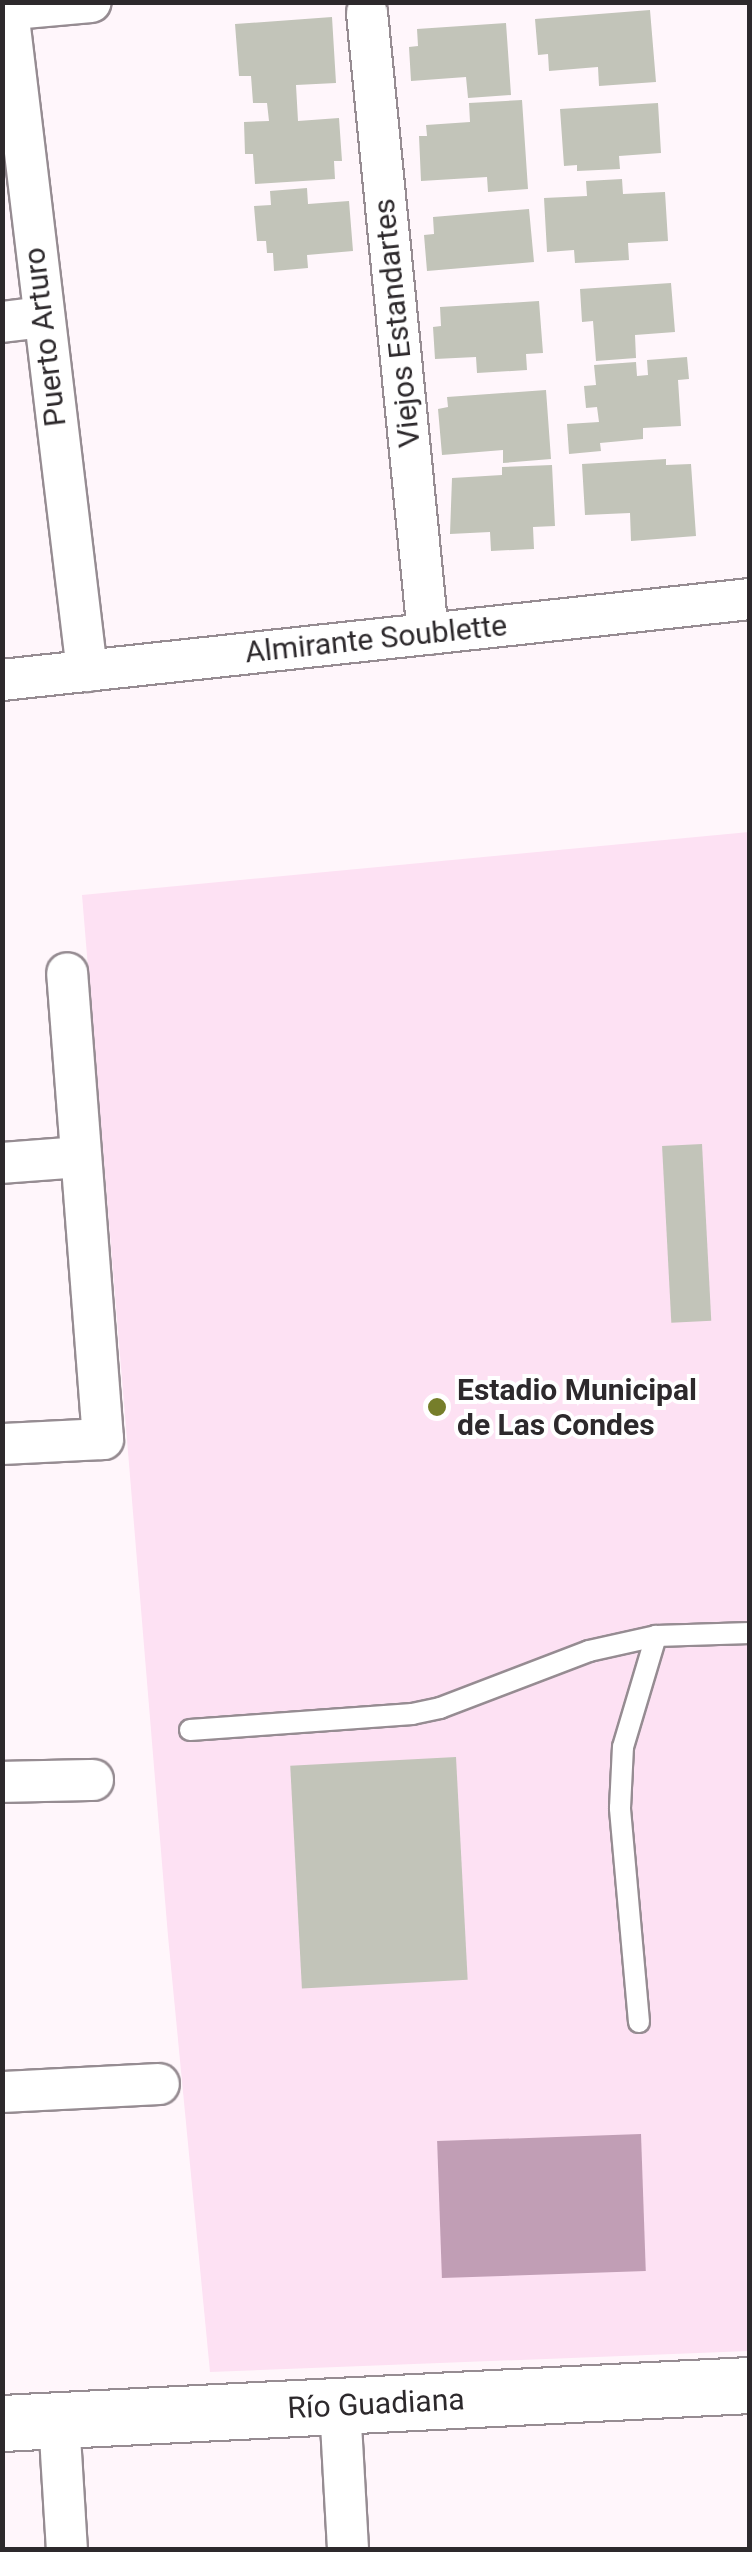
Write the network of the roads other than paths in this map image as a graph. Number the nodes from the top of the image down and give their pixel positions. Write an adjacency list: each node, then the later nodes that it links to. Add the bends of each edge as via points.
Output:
1 (91, 2): 2 (street)
2 (5, 8): 4 (street, Puerto Arturo)
3 (367, 13): 7 (street, Viejos Estandartes)
4 (42, 317): 5 (street); 8 (street, Puerto Arturo)
5 (2, 322)
6 (750, 598): 7 (street, Almirante Soublette)
7 (428, 634): 8 (street, Almirante Soublette)
8 (87, 671): 9 (street, Almirante Soublette)
9 (2, 680)
10 (67, 973): 11 (street)
11 (80, 1157): 12 (street); 13 (street, via 103,1439)
12 (2, 1163)
13 (2, 1444)
14 (750, 1633): 15 (lane)
15 (656, 1636): 16 (lane, via 589,1651 412,1714); 19 (lane, via 623,1747 620,1808)
16 (190, 1730)
17 (92, 1780): 18 (street)
18 (2, 1782)
19 (638, 2022)
20 (158, 2084): 21 (street)
21 (2, 2092)
22 (750, 2385): 23 (street, Río Guadiana)
23 (340, 2406): 24 (street, Río Guadiana); 27 (street)
24 (59, 2420): 25 (street, Río Guadiana); 26 (street)
25 (2, 2423)
26 (67, 2550)
27 (348, 2550)

